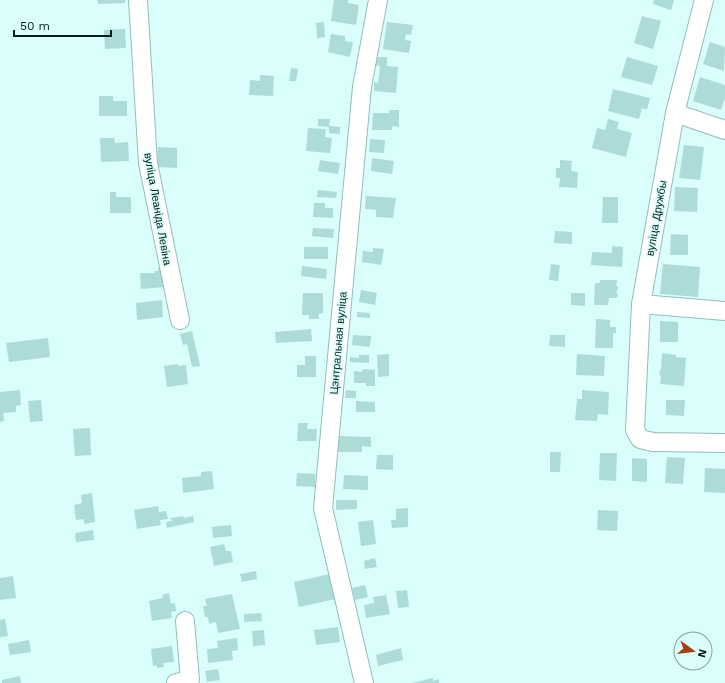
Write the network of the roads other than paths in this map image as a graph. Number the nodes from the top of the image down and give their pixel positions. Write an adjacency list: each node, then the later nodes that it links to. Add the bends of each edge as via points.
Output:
1 (138, 0): 8 (street, вуліца Леаніда Левіна, via 148,163)
2 (378, 0): 12 (street, Цэнтральная вуліца, via 362,88 323,508)
3 (704, 0): 4 (street, вуліца Дружбы)
4 (675, 113): 5 (street); 6 (street, вуліца Дружбы)
5 (725, 130)
6 (641, 304): 7 (street); 9 (street, вуліца Дружбы, via 635,430 640,439 653,442)
7 (725, 311)
8 (180, 320)
9 (725, 443)
10 (185, 621): 11 (street)
11 (185, 682)
12 (364, 683)

